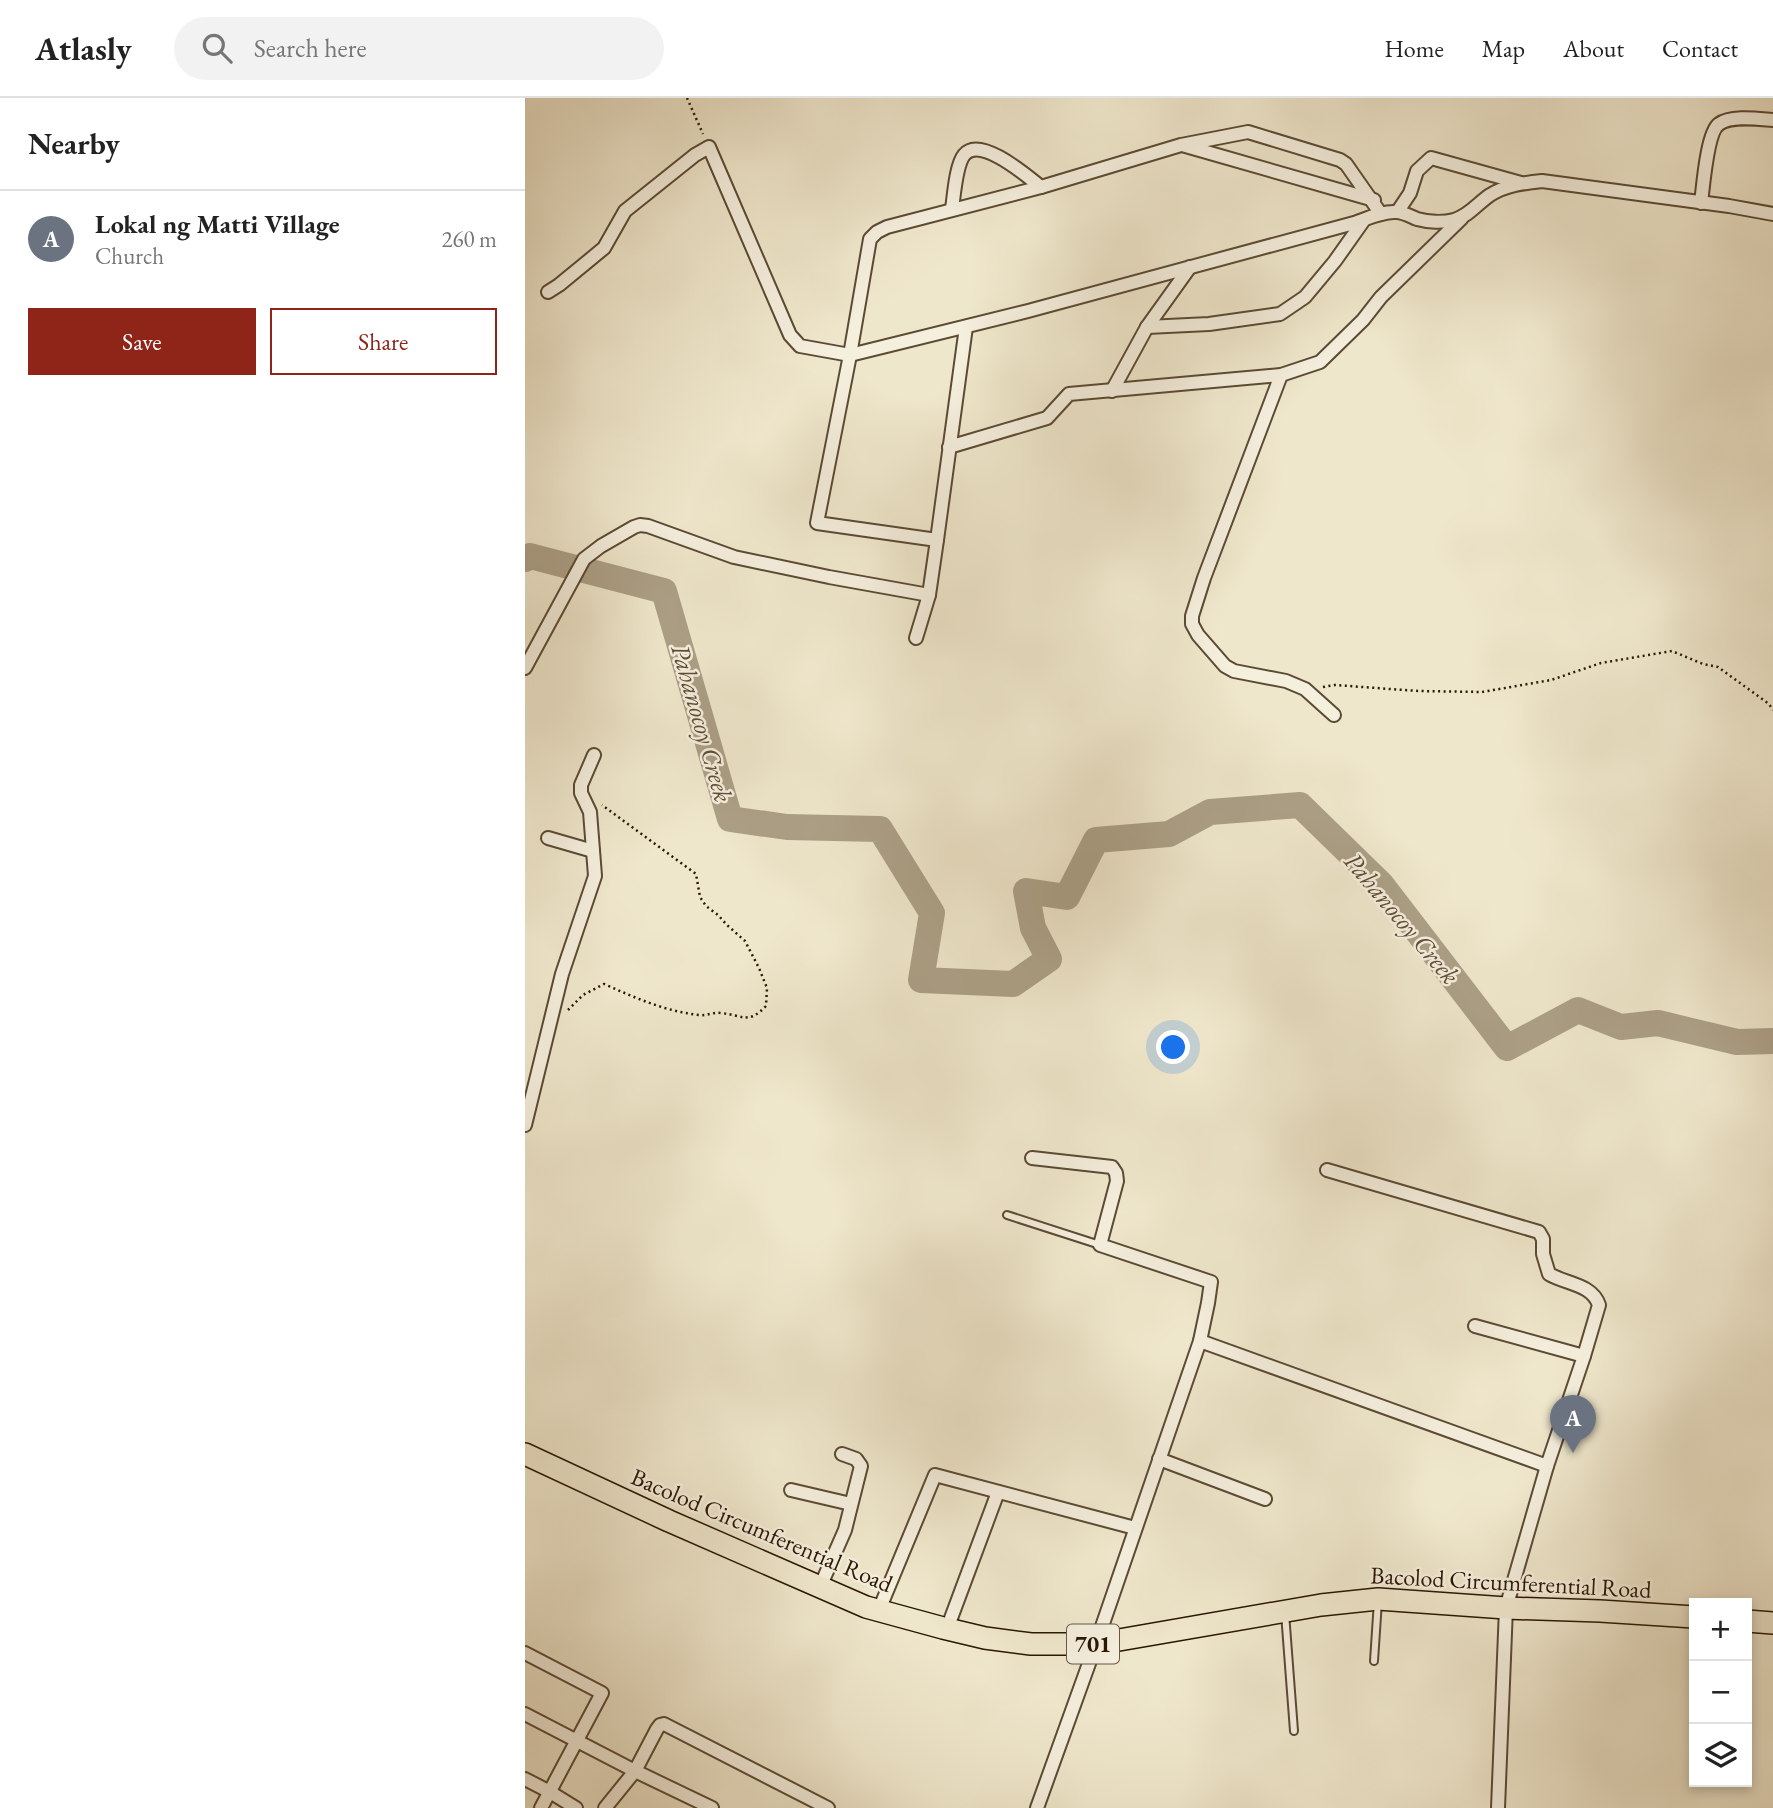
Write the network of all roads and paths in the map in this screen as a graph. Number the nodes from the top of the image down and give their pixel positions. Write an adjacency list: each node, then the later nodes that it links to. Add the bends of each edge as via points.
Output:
1 (687, 98): 4 (path)
2 (1773, 120): 8 (street, via 1736,118 1718,124 1711,135)
3 (1181, 145): 6 (street); 7 (street); 7 (street, via 1248,132 1340,160)
4 (709, 147): 16 (street, via 625,211 604,248); 19 (street, via 790,335 800,346)
5 (1522, 183): 8 (street, via 1542,181); 10 (street, via 1431,158 1417,171); 13 (street, via 1501,189)
6 (1041, 187): 9 (street); 9 (street, via 986,150 975,149 961,161)
7 (1374, 201): 11 (street)
8 (1701, 203): 12 (street)
9 (952, 209): 19 (street, via 887,227 870,239)
10 (1398, 211): 11 (street); 13 (street, via 1439,222)
11 (1381, 214): 14 (street)
12 (1773, 214)
13 (1463, 217): 20 (street, via 1321,362)
14 (1364, 220): 15 (street); 18 (street, via 1305,297 1280,314)
15 (1190, 267): 17 (street); 18 (street)
16 (548, 292)
17 (966, 327): 19 (street); 22 (street)
18 (1147, 327): 21 (street)
19 (850, 355): 23 (street, via 817,523)
20 (1281, 375): 21 (street); 27 (street, via 1204,578 1192,624 1225,666)
21 (1112, 391): 22 (street, via 1069,394 1047,418)
22 (949, 447): 23 (street)
23 (937, 540): 24 (street)
24 (929, 595): 25 (street); 26 (street, via 734,557 640,525 584,559)
25 (916, 638)
26 (525, 668)
27 (1305, 689): 28 (path, via 1335,685 1482,692 1672,651 1718,667); 29 (street)
28 (1773, 710)
29 (1334, 715)
30 (594, 755): 31 (street)
31 (581, 793): 33 (street, via 590,812); 34 (path, via 696,874 706,906 745,941 767,988 766,1006 757,1015 743,1018 722,1013 696,1015 659,1008 604,984 583,995)
32 (548, 838): 33 (street)
33 (593, 851): 34 (street, via 595,876)
34 (548, 1030): 35 (street)
35 (525, 1125)
36 (1032, 1158): 39 (street, via 1112,1167 1117,1181)
37 (1327, 1170): 42 (street, via 1539,1232 1549,1274 1596,1296 1598,1305)
38 (1007, 1215): 39 (lane)
39 (1100, 1245): 41 (street, via 1210,1282)
40 (1475, 1326): 42 (street)
41 (1199, 1341): 45 (street); 46 (street)
42 (1584, 1356): 46 (street)
43 (525, 1454): 52 (main road, Bacolod Circumferential Road / 701)
44 (842, 1454): 50 (street, via 856,1459 860,1466)
45 (1159, 1459): 49 (street); 51 (street)
46 (1547, 1466): 54 (street)
47 (791, 1490): 50 (street)
48 (998, 1492): 51 (street); 55 (street, via 935,1475); 60 (street)
49 (1265, 1499)
50 (851, 1504): 52 (street)
51 (1135, 1528): 61 (street)
52 (820, 1587): 55 (main road, Bacolod Circumferential Road / 701)
53 (1378, 1599): 54 (main road, Bacolod Circumferential Road / 701); 56 (main road, Bacolod Circumferential Road / 701); 63 (lane)
54 (1506, 1608): 57 (main road, Bacolod Circumferential Road / 701); 76 (street)
55 (879, 1610): 60 (main road, Bacolod Circumferential Road / 701)
56 (1285, 1611): 61 (main road, Bacolod Circumferential Road / 701); 65 (lane)
57 (1689, 1617)
58 (1752, 1621): 59 (main road)
59 (1773, 1623)
60 (947, 1629): 61 (main road, Bacolod Circumferential Road / 701, via 1031,1644)
61 (1095, 1644): 75 (street)
62 (525, 1653): 66 (street, via 602,1693)
63 (1374, 1661)
64 (525, 1714): 66 (street)
65 (1294, 1731)
66 (575, 1741): 67 (street); 69 (street)
67 (635, 1771): 72 (street); 73 (street); 74 (street, via 664,1724)
68 (525, 1779): 69 (street)
69 (550, 1792): 70 (street); 71 (street)
70 (541, 1808)
71 (576, 1808)
72 (605, 1808)
73 (712, 1808)
74 (828, 1808)
75 (1037, 1808)
76 (1498, 1808)

